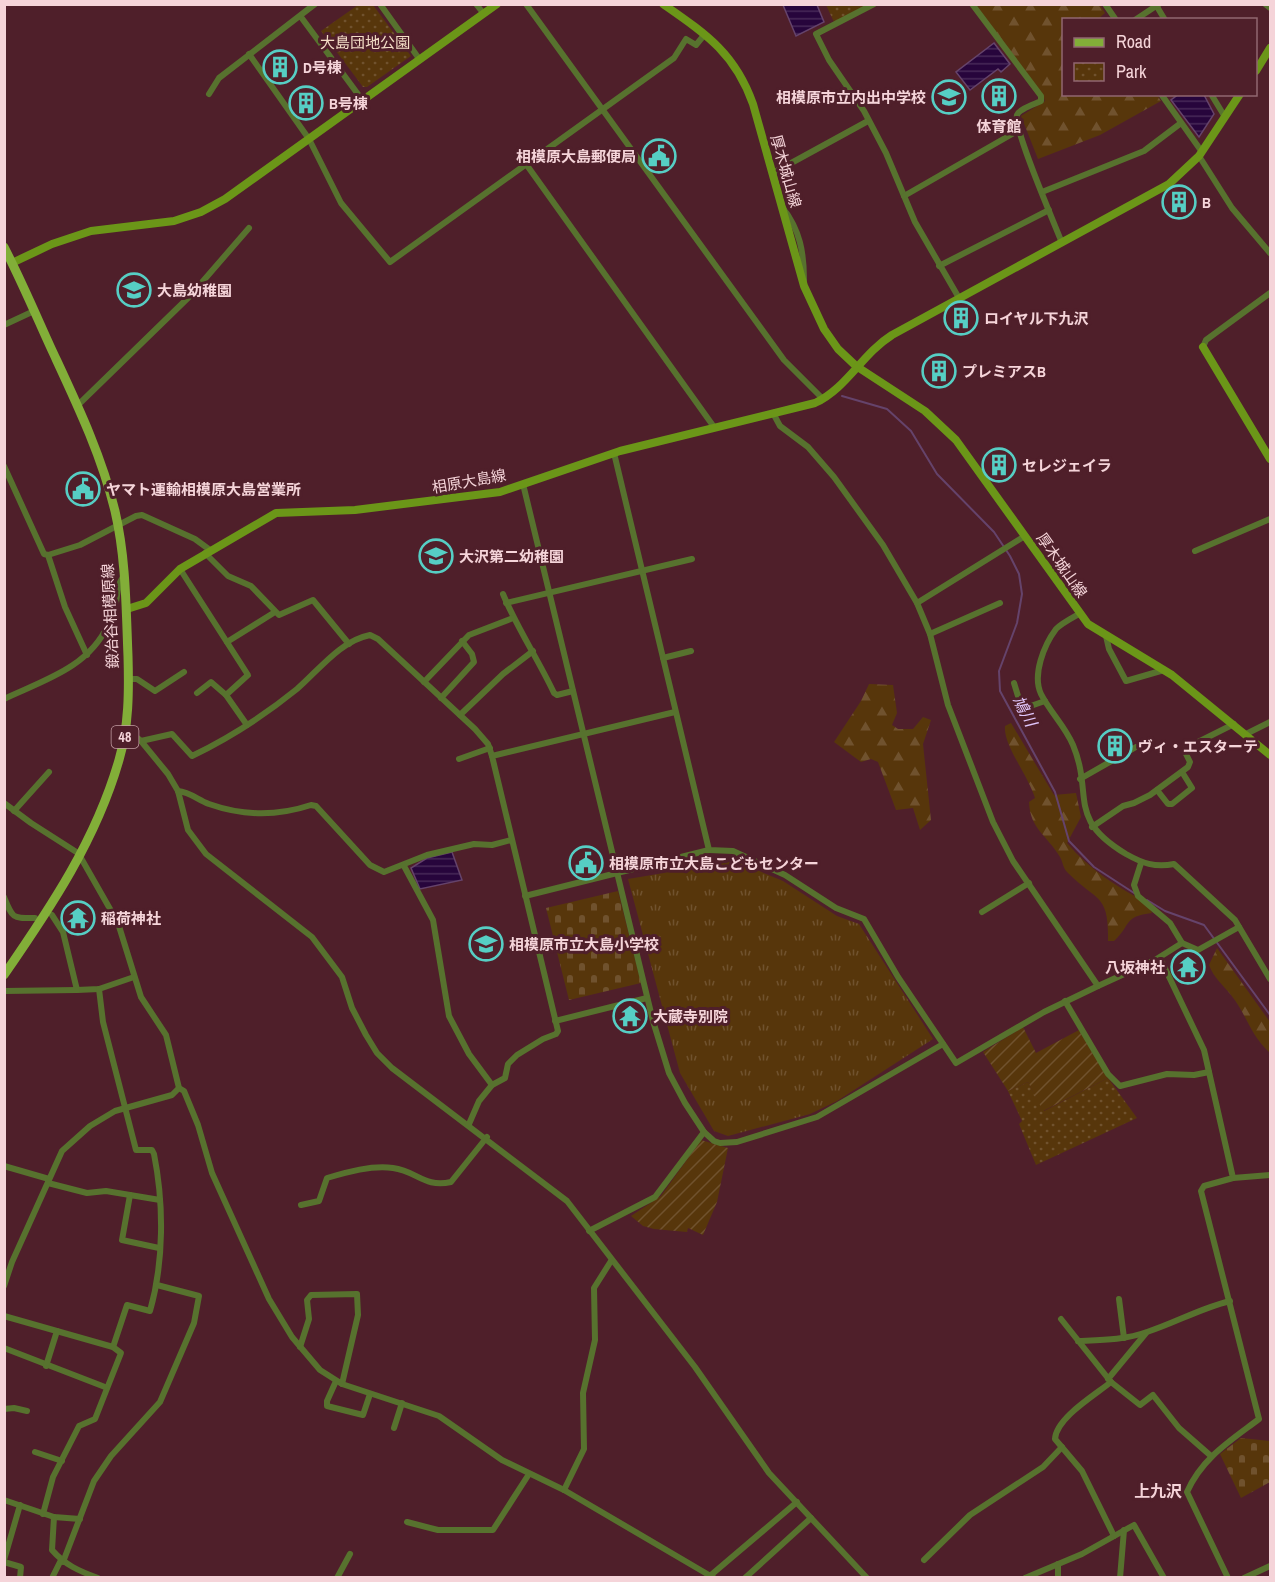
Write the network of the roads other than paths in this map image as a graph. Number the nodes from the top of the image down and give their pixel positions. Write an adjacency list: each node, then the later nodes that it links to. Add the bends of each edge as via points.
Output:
1 (315, 4): 14 (street)
2 (380, 4): 20 (street)
3 (476, 4): 13 (street)
4 (496, 4): 13 (main road)
5 (526, 4): 27 (street)
6 (663, 4): 17 (main road, 厚木城山線)
7 (874, 4): 29 (street, via 816,34)
8 (972, 4): 31 (street, via 1041,96 1041,101 1018,113)
9 (1105, 4): 15 (street)
10 (1265, 4): 12 (street)
11 (1157, 5): 16 (street)
12 (1270, 8)
13 (484, 14): 20 (main road)
14 (301, 17): 19 (street); 26 (street)
15 (1115, 18)
16 (1138, 18)
17 (705, 34): 27 (street, via 696,45 686,39 675,57); 35 (main road, 厚木城山線, via 726,53 744,80)
18 (1270, 48): 21 (main road)
19 (249, 54): 22 (street, via 219,78); 32 (street)
20 (420, 60): 26 (main road)
21 (1257, 69)
22 (209, 94)
23 (1162, 96): 30 (street)
24 (1212, 96): 28 (street)
25 (1239, 96): 28 (main road)
26 (363, 101): 32 (main road)
27 (603, 108): 34 (street); 51 (street, via 784,360)
28 (1225, 117): 33 (main road)
29 (868, 121): 35 (street); 37 (street)
30 (1181, 123): 33 (street); 36 (street, via 1144,151)
31 (1019, 130): 36 (street); 37 (street)
32 (309, 139): 34 (street, via 341,203 390,262); 43 (main road, via 201,212 159,224 91,231)
33 (1200, 154): 40 (main road, via 1169,184); 42 (street, via 1233,208)
34 (526, 164): 54 (street)
35 (773, 172): 50 (main road, 厚木城山線, via 804,286 826,333)
36 (1042, 192): 38 (street)
37 (904, 196): 44 (street)
38 (1049, 210): 40 (street); 44 (street)
39 (249, 228): 52 (street, via 183,303)
40 (1062, 243): 46 (main road)
41 (4, 247): 43 (main road, 鍛冶谷相模原線 / 48)
42 (1270, 253)
43 (8, 265): 47 (main road, 鍛冶谷相模原線 / 48)
44 (939, 266): 46 (street)
45 (1270, 293): 49 (street, via 1206,340)
46 (958, 298): 50 (main road, via 882,341)
47 (34, 311): 48 (street); 52 (main road, 鍛冶谷相模原線 / 48)
48 (4, 325)
49 (1203, 347): 56 (main road)
50 (856, 366): 51 (main road, 相原大島線); 61 (main road, 厚木城山線, via 912,401 943,427 975,463)
51 (823, 399): 53 (main road, 相原大島線)
52 (78, 405): 60 (main road, 鍛冶谷相模原線 / 48, via 105,474)
53 (773, 413): 54 (main road, 相原大島線); 72 (street, via 780,426 808,447 834,477 883,545)
54 (714, 427): 55 (main road, 相原大島線)
55 (614, 453): 58 (main road, 相原大島線); 67 (street)
56 (1270, 459)
57 (4, 466): 64 (street, via 32,531)
58 (523, 484): 63 (main road, 相原大島線, via 478,496 355,510 276,513); 70 (street)
59 (1270, 519): 62 (street)
60 (118, 526): 63 (street, via 142,515 195,539); 64 (street, via 80,545); 68 (main road, 鍛冶谷相模原線 / 48)
61 (1025, 536): 72 (street); 76 (main road, 厚木城山線)
62 (1195, 551)
63 (208, 552): 66 (main road, 相原大島線); 75 (street, via 228,576 251,586)
64 (48, 555): 85 (street, via 65,607)
65 (692, 560): 67 (street)
66 (180, 569): 74 (main road, 相原大島線, via 151,599); 81 (street)
67 (642, 572): 70 (street); 86 (street)
68 (124, 576): 74 (main road, 鍛冶谷相模原線 / 48); 85 (street, via 105,631)
69 (503, 594): 71 (street)
70 (550, 594): 71 (street); 92 (street)
71 (506, 603): 77 (street)
72 (917, 603): 78 (street)
73 (1000, 603): 78 (street)
74 (127, 609): 89 (main road, 鍛冶谷相模原線 / 48)
75 (275, 612): 81 (street); 82 (street, via 285,614 313,600)
76 (1079, 614): 79 (main road, 厚木城山線); 97 (street, via 1056,629 1042,657 1038,681)
77 (513, 618): 80 (street); 83 (street)
78 (930, 634): 126 (street, via 948,705 980,791 1009,855)
79 (1106, 636): 87 (main road, 厚木城山線); 87 (street, via 1126,681)
80 (462, 641): 90 (street); 95 (street, via 474,662)
81 (227, 642): 94 (street, via 248,675)
82 (349, 644): 90 (street, via 374,636); 101 (street)
83 (533, 651): 92 (street, via 554,693); 99 (street)
84 (691, 651): 86 (street)
85 (87, 655): 96 (street, via 54,678)
86 (663, 658): 98 (street)
87 (1164, 670): 102 (main road, 厚木城山線)
88 (184, 672): 89 (street, via 155,691 137,679)
89 (129, 679): 103 (main road, 鍛冶谷相模原線 / 48)
90 (424, 682): 95 (street)
91 (1014, 683): 97 (street, via 1022,709)
92 (573, 691): 105 (street)
93 (197, 693): 94 (street, via 212,682)
94 (226, 695): 101 (street)
95 (441, 698): 99 (street)
96 (4, 699)
97 (1045, 701): 114 (street, via 1073,744)
98 (675, 712): 105 (street); 121 (street)
99 (460, 715): 108 (street)
100 (1270, 722): 104 (street)
101 (247, 724): 106 (street, via 192,756 172,734)
102 (1234, 724): 104 (main road, 厚木城山線); 113 (street, via 1186,748 1190,765)
103 (126, 728): 106 (street); 122 (main road, 鍛冶谷相模原線 / 48, via 114,775)
104 (1246, 734): 109 (main road, 厚木城山線)
105 (584, 735): 110 (street); 125 (street)
106 (141, 741): 116 (street)
107 (1136, 747): 114 (street)
108 (490, 748): 110 (street); 111 (street)
109 (1270, 754)
110 (492, 756): 120 (street)
111 (459, 759)
112 (50, 772): 118 (street)
113 (1182, 772): 115 (street); 115 (street, via 1192,788 1172,804)
114 (1080, 779): 119 (street, via 1083,804)
115 (1157, 790): 119 (street)
116 (178, 791): 124 (street, via 249,813 279,813 311,805 321,810 370,866 384,872); 150 (street, via 188,830 206,854 312,937 327,956 342,977 352,1008 377,1053)
117 (4, 802): 118 (street)
118 (14, 811): 122 (street)
119 (1092, 827): 123 (street)
120 (511, 840): 124 (street, via 427,855); 127 (street)
121 (709, 850): 125 (street); 145 (street, via 733,851 785,875 836,908 864,919)
122 (81, 857): 135 (main road, 鍛冶谷相模原線 / 48); 136 (street, via 115,916)
123 (1141, 863): 132 (street, via 1174,864); 133 (street, via 1135,889 1138,896 1170,923)
124 (404, 866): 147 (street, via 433,920 449,1016)
125 (617, 873): 127 (street); 142 (street)
126 (1029, 883): 129 (street); 138 (street)
127 (525, 896): 144 (street)
128 (4, 897): 131 (street, via 15,918)
129 (982, 912)
130 (52, 915): 140 (street, via 63,932)
131 (35, 918)
132 (1239, 927): 133 (street, via 1196,950); 137 (street)
133 (1182, 944): 134 (street)
134 (1155, 960): 138 (street); 146 (street, via 1164,965 1192,1023)
135 (4, 975)
136 (134, 977): 139 (street); 148 (street, via 141,997 166,1035)
137 (1270, 979)
138 (1098, 986): 143 (street)
139 (99, 989): 140 (street); 149 (street, via 103,1022)
140 (77, 990): 141 (street)
141 (4, 991)
142 (647, 998): 144 (street); 151 (street, via 669,1073)
143 (1065, 1001): 145 (street, via 960,1063); 146 (street, via 1103,1067 1120,1086 1167,1074)
144 (555, 1021): 147 (street, via 556,1035 517,1055 508,1064 505,1078)
145 (943, 1044): 151 (street, via 817,1117 731,1143 714,1142)
146 (1209, 1072): 155 (street)
147 (492, 1085): 150 (street, via 479,1101)
148 (179, 1088): 149 (street, via 172,1095); 174 (street, via 198,1125 212,1173 270,1299)
149 (127, 1108): 156 (street, via 99,1120 70,1143); 158 (street, via 136,1150 152,1150 154,1154)
150 (469, 1124): 152 (street)
151 (704, 1132): 160 (street, via 655,1197)
152 (486, 1137): 159 (street, via 451,1182 430,1184 392,1167 354,1171 327,1178 322,1198); 160 (street, via 567,1201)
153 (4, 1166): 156 (street)
154 (1270, 1175): 155 (street)
155 (1233, 1178): 166 (street, via 1204,1186 1201,1191)
156 (48, 1181): 157 (street, via 87,1193); 164 (street)
157 (130, 1195): 158 (street); 161 (street, via 122,1240)
158 (160, 1200): 161 (street)
159 (301, 1205)
160 (589, 1231): 162 (street)
161 (159, 1248): 163 (street)
162 (611, 1261): 190 (street, via 594,1288 595,1340 583,1393 584,1449); 192 (street, via 695,1367 769,1473)
163 (157, 1285): 173 (street, via 150,1311 127,1305); 197 (street, via 199,1296 194,1323 160,1402 111,1456 94,1481)
164 (4, 1286)
165 (1119, 1299): 171 (street)
166 (1230, 1300): 170 (street); 187 (street, via 1259,1419)
167 (4, 1316): 169 (street)
168 (1061, 1318): 172 (street)
169 (57, 1331): 173 (street); 176 (street)
170 (1146, 1332): 171 (street); 177 (street)
171 (1124, 1338): 172 (street)
172 (1078, 1341): 177 (street)
173 (112, 1347): 179 (street, via 121,1353)
174 (300, 1347): 178 (street, via 320,1370); 178 (street, via 309,1318 309,1297 357,1294 358,1315)
175 (4, 1348): 176 (street)
176 (46, 1366): 179 (street)
177 (1110, 1381): 185 (street, via 1072,1412 1056,1432 1055,1439); 187 (street, via 1140,1405 1153,1395 1179,1428)
178 (339, 1382): 180 (street); 180 (street, via 327,1406 363,1414)
179 (105, 1387): 188 (street, via 94,1419 79,1426)
180 (370, 1394): 181 (street)
181 (402, 1403): 184 (street); 189 (street, via 439,1416 502,1460)
182 (4, 1409): 183 (street)
183 (27, 1411)
184 (394, 1428)
185 (1062, 1447): 200 (street, via 1082,1471); 202 (street, via 1043,1467 970,1515)
186 (35, 1452): 188 (street)
187 (1211, 1456): 218 (street, via 1187,1492)
188 (62, 1461): 194 (street, via 48,1491)
189 (530, 1474): 190 (street); 198 (street, via 493,1530 438,1530)
190 (564, 1490): 207 (street)
191 (4, 1500): 193 (street)
192 (797, 1502): 196 (street); 207 (street)
193 (20, 1505): 194 (street); 203 (street)
194 (44, 1514): 195 (street)
195 (54, 1517): 197 (street); 204 (street, via 52,1550)
196 (812, 1518): 208 (street); 213 (street)
197 (80, 1519): 204 (street)
198 (406, 1522)
199 (1124, 1530): 200 (street); 216 (street); 217 (street, via 1134,1525)
200 (1114, 1536): 205 (street)
201 (350, 1554): 212 (street)
202 (924, 1560)
203 (4, 1561): 209 (street, via 21,1567)
204 (62, 1561): 210 (street); 211 (street)
205 (1058, 1564): 214 (street); 215 (street)
206 (1270, 1566): 219 (street)
207 (712, 1576)
208 (865, 1577)
209 (20, 1578)
210 (52, 1578)
211 (98, 1578)
212 (337, 1578)
213 (745, 1578)
214 (1024, 1578)
215 (1058, 1578)
216 (1120, 1578)
217 (1164, 1578)
218 (1228, 1578)
219 (1244, 1578)

